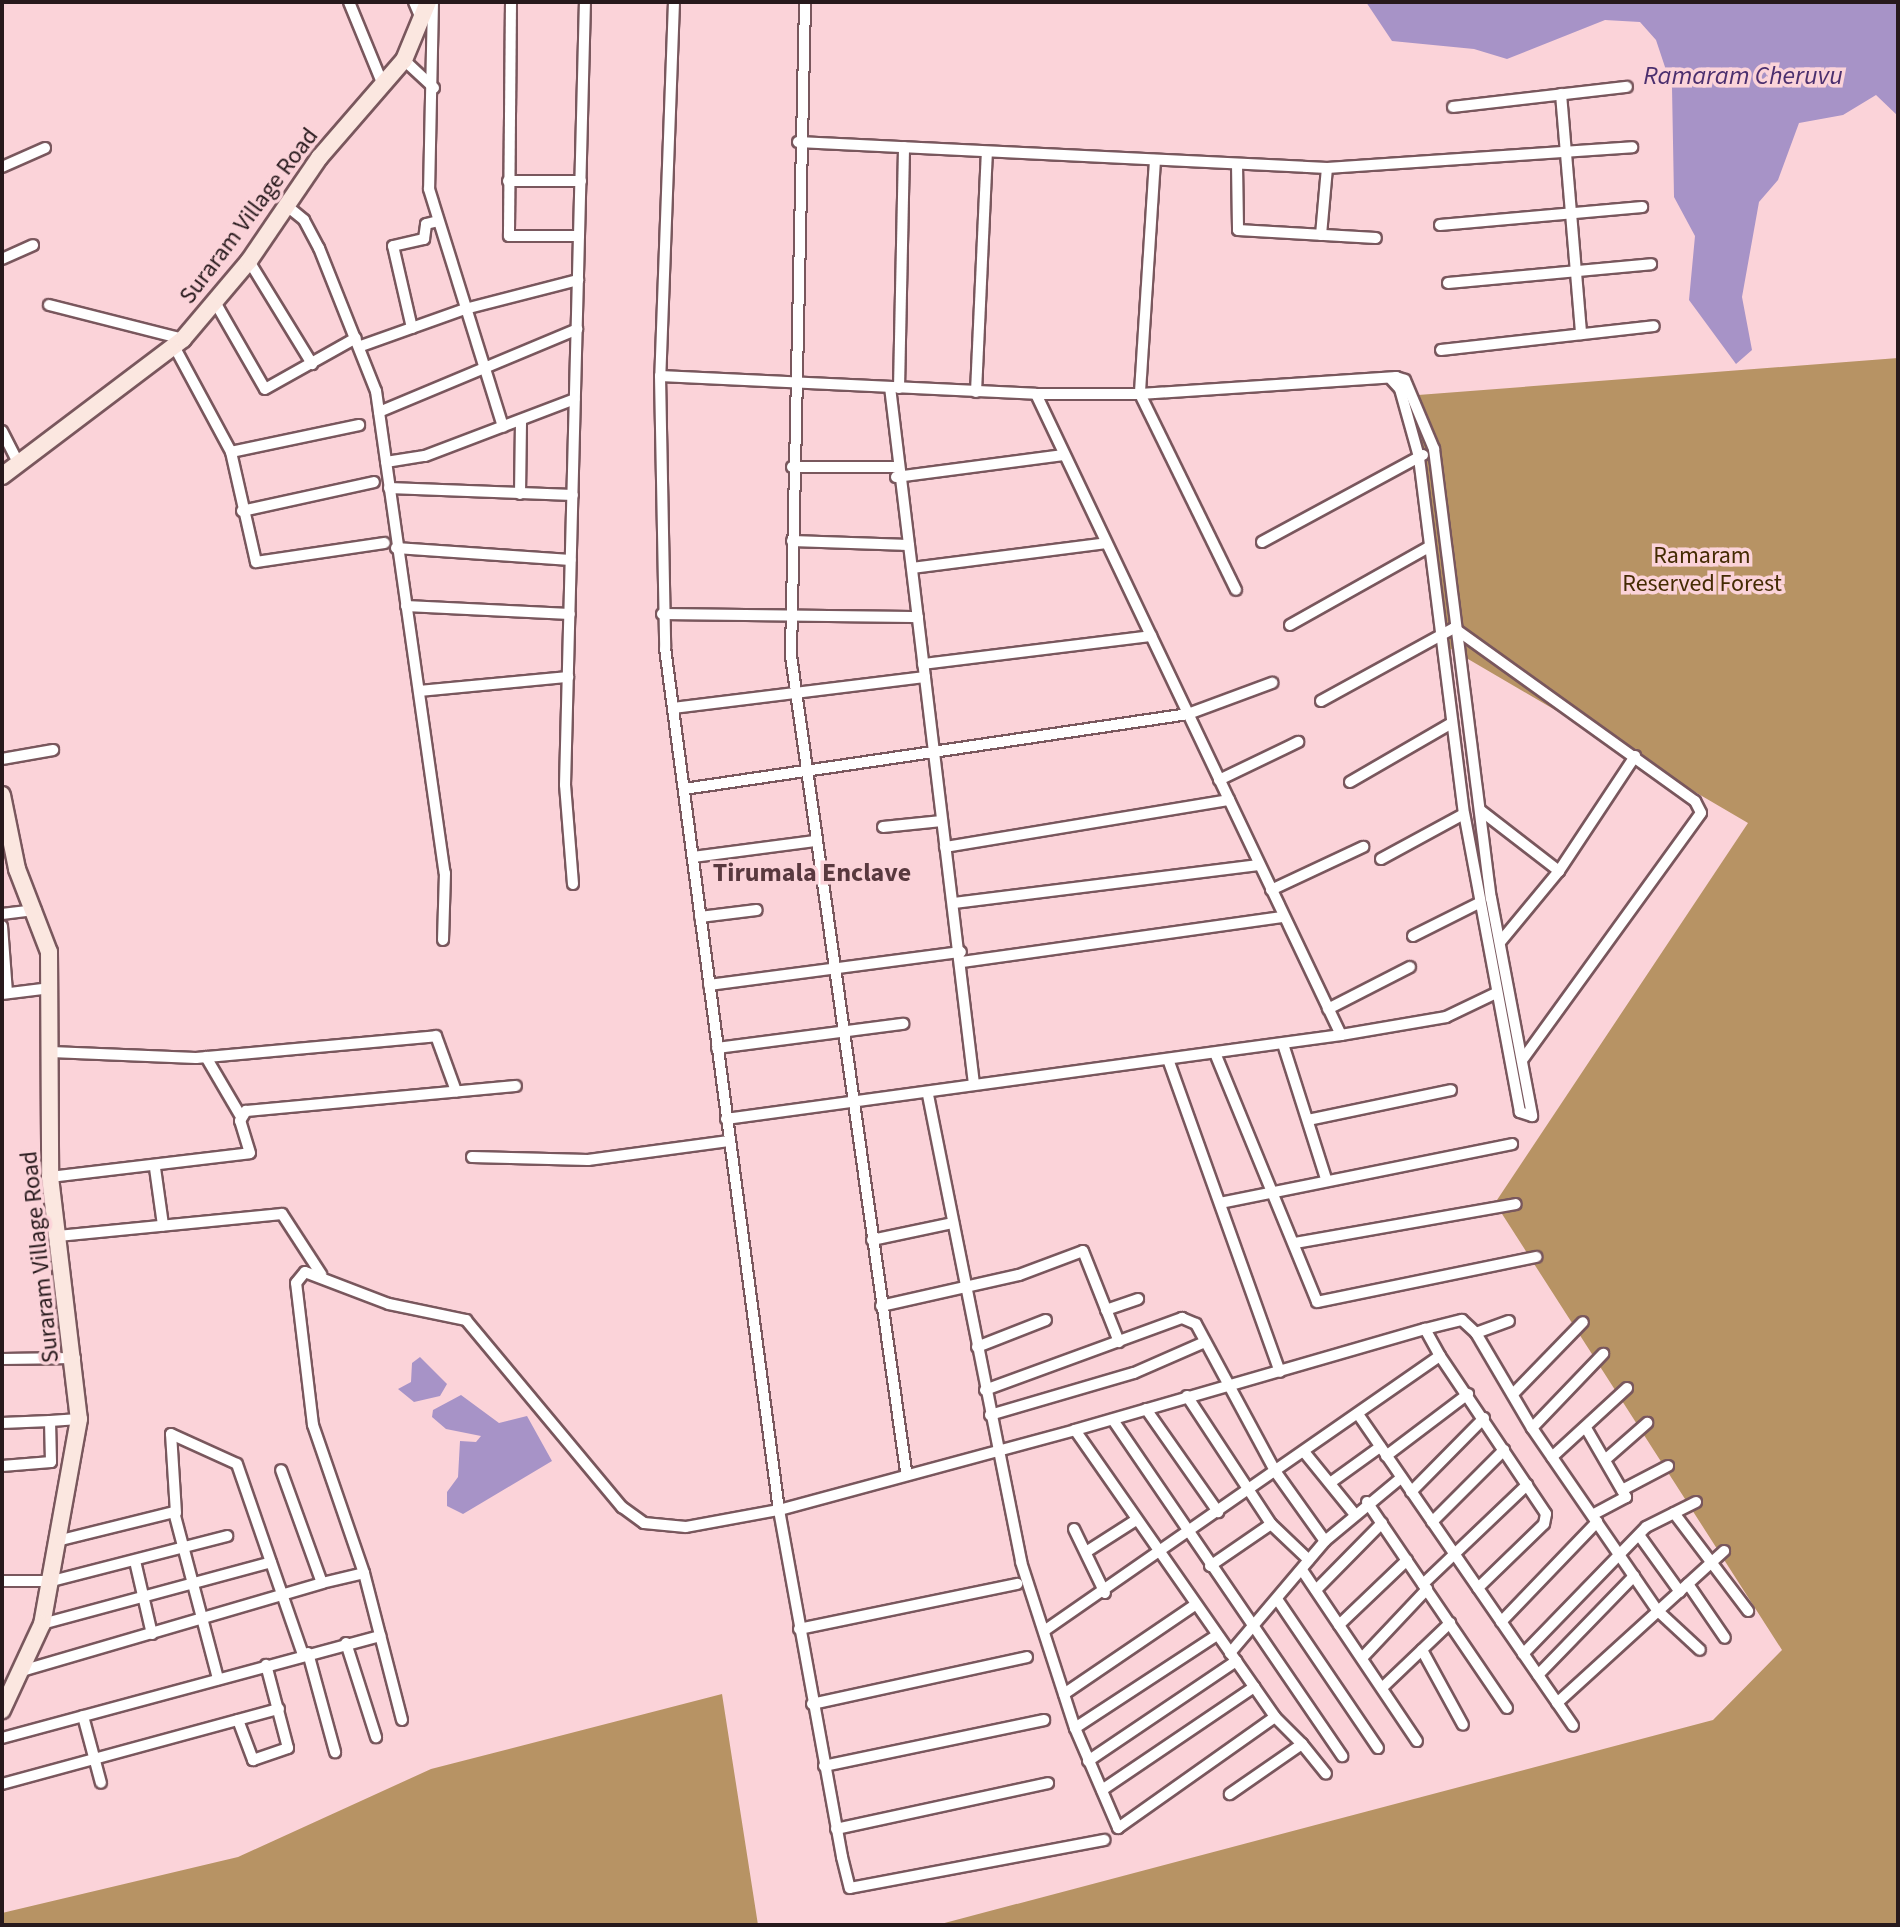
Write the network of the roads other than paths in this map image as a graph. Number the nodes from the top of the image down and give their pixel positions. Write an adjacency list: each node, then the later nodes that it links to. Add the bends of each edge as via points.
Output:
1 (349, 2): 10 (street)
2 (414, 2): 8 (street)
3 (431, 2): 8 (main road, Suraram Village Road); 12 (street)
4 (511, 2): 25 (street)
5 (585, 2): 26 (street)
6 (674, 2): 54 (street)
7 (805, 2): 15 (street)
8 (422, 21): 9 (main road, Suraram Village Road)
9 (404, 60): 10 (main road, Suraram Village Road); 12 (street)
10 (383, 85): 27 (main road, Suraram Village Road)
11 (1627, 86): 13 (street)
12 (434, 88): 30 (street, via 429,189)
13 (1561, 94): 14 (street); 20 (street)
14 (1453, 107)
15 (799, 142): 16 (street); 56 (street)
16 (904, 147): 19 (street); 57 (street)
17 (1632, 147): 20 (street)
18 (45, 148): 23 (street)
19 (987, 152): 21 (street); 58 (street)
20 (1564, 152): 24 (street); 29 (street)
21 (1155, 160): 22 (street); 60 (street)
22 (1237, 164): 24 (street); 32 (street, via 1235,228)
23 (2, 167)
24 (1327, 167): 32 (street)
25 (508, 181): 26 (street); 33 (street, via 511,239)
26 (580, 181): 33 (street)
27 (287, 206): 37 (main road, Suraram Village Road); 50 (street, via 304,220 319,248)
28 (1642, 207): 29 (street)
29 (1570, 213): 31 (street); 39 (street)
30 (435, 222): 44 (street); 46 (street, via 426,224 424,239 393,246)
31 (1440, 225)
32 (1321, 235): 34 (street)
33 (579, 236): 40 (street)
34 (1376, 239)
35 (33, 246): 36 (street)
36 (2, 259)
37 (249, 261): 42 (main road, Suraram Village Road); 52 (street)
38 (1651, 264): 39 (street)
39 (1575, 271): 41 (street); 48 (street)
40 (578, 280): 44 (street); 47 (street)
41 (1448, 283)
42 (215, 302): 49 (main road, Suraram Village Road); 52 (street, via 265,389)
43 (49, 305): 49 (street)
44 (466, 309): 46 (street); 53 (street)
45 (1654, 326): 48 (street)
46 (412, 328): 50 (street)
47 (577, 329): 53 (street); 61 (street)
48 (1581, 334): 51 (street)
49 (178, 342): 68 (street); 72 (main road, Suraram Village Road)
50 (359, 342): 52 (street); 62 (street)
51 (1441, 350)
52 (312, 364)
53 (484, 368): 62 (street); 65 (street)
54 (660, 376): 56 (street); 93 (street)
55 (1391, 379): 60 (street); 67 (street, via 1401,377 1410,386); 70 (street, via 1400,389)
56 (795, 382): 57 (street); 73 (street)
57 (894, 388): 58 (street); 74 (street)
58 (976, 392): 59 (street)
59 (1036, 394): 60 (street); 69 (street)
60 (1140, 394): 90 (street)
61 (575, 398): 63 (street); 79 (street)
62 (379, 412): 71 (street)
63 (521, 420): 65 (street); 78 (street)
64 (359, 425): 68 (street)
65 (503, 426): 71 (street, via 425,456)
66 (2, 430): 72 (street)
67 (1434, 449): 70 (street); 97 (street)
68 (231, 452): 80 (street)
69 (1064, 455): 74 (street); 84 (street)
70 (1419, 457): 82 (street); 86 (street)
71 (386, 462): 77 (street)
72 (19, 465): 75 (main road, Suraram Village Road)
73 (792, 467): 74 (street); 81 (street)
74 (896, 472): 85 (street)
75 (2, 476)
76 (374, 482): 80 (street)
77 (390, 488): 78 (street); 87 (street)
78 (520, 494): 79 (street)
79 (573, 495): 88 (street)
80 (242, 510): 83 (street, via 256,562)
81 (792, 541): 85 (street); 95 (street)
82 (1262, 542)
83 (384, 543)
84 (1107, 543): 89 (street); 99 (street)
85 (909, 545): 89 (street)
86 (1429, 547): 96 (street); 98 (street)
87 (396, 548): 88 (street); 91 (street)
88 (571, 560): 92 (street)
89 (912, 568): 94 (street)
90 (1236, 590)
91 (406, 606): 92 (street); 104 (street)
92 (570, 614): 101 (street)
93 (662, 614): 95 (street); 107 (street)
94 (918, 617): 95 (street); 100 (street)
95 (792, 619): 105 (street)
96 (1290, 625)
97 (1454, 628): 98 (street); 113 (street); 121 (street)
98 (1439, 634): 106 (street); 109 (street)
99 (1151, 636): 100 (street); 108 (street)
100 (923, 664): 102 (street)
101 (568, 677): 104 (street); 132 (street, via 565,785)
102 (925, 677): 105 (street); 112 (street)
103 (1272, 683): 108 (street)
104 (419, 691): 143 (street, via 445,873)
105 (796, 694): 107 (street); 115 (street)
106 (1321, 701)
107 (673, 708): 118 (street)
108 (1188, 714): 112 (street); 116 (street)
109 (1450, 724): 117 (street); 122 (street)
110 (1298, 742): 116 (street)
111 (53, 750): 114 (street)
112 (934, 755): 115 (street); 123 (street)
113 (1635, 756): 131 (street); 161 (street, via 1689,793 1701,813)
114 (2, 759)
115 (806, 771): 118 (street); 125 (street)
116 (1219, 780): 120 (street)
117 (1350, 782)
118 (684, 789): 128 (street)
119 (2, 794): 136 (main road, Suraram Village Road, via 18,869)
120 (1229, 800): 126 (street); 130 (street)
121 (1480, 810): 131 (street); 144 (street)
122 (1464, 814): 129 (street); 134 (street)
123 (942, 821): 124 (street); 126 (street)
124 (883, 827)
125 (815, 841): 128 (street); 147 (street)
126 (945, 846): 135 (street)
127 (1363, 847): 133 (street)
128 (693, 858): 139 (street)
129 (1381, 859)
130 (1259, 865): 133 (street); 135 (street)
131 (1559, 871): 144 (street)
132 (573, 884)
133 (1271, 890): 140 (street)
134 (1479, 902): 142 (street); 151 (street)
135 (954, 903): 145 (street)
136 (36, 910): 138 (street); 149 (main road, Suraram Village Road, via 50,952)
137 (757, 910): 139 (street)
138 (2, 914)
139 (700, 917): 148 (street)
140 (1284, 917): 145 (street); 152 (street)
141 (2, 926): 150 (street)
142 (1413, 936)
143 (443, 940)
144 (1501, 941): 161 (street)
145 (962, 957): 147 (street); 164 (street)
146 (1410, 967): 152 (street)
147 (830, 969): 148 (street); 154 (street)
148 (709, 985): 157 (street)
149 (51, 988): 150 (street); 158 (main road, Suraram Village Road)
150 (5, 993)
151 (1496, 993): 155 (street, via 1446,1017); 163 (street)
152 (1328, 1009): 155 (street)
153 (903, 1024): 154 (street)
154 (840, 1032): 157 (street); 169 (street)
155 (1341, 1035): 156 (street)
156 (1283, 1044): 159 (street); 172 (street)
157 (717, 1048): 171 (street)
158 (51, 1052): 160 (street); 177 (main road, Suraram Village Road)
159 (1215, 1053): 162 (street); 179 (street)
160 (206, 1057): 167 (street, via 436,1036); 170 (street)
161 (1524, 1058): 163 (street); 163 (street, via 1532,1116 1520,1112)
162 (1169, 1062): 164 (street); 180 (street)
163 (1512, 1069)
164 (974, 1084): 168 (street)
165 (516, 1086): 167 (street)
166 (1451, 1090): 172 (street)
167 (456, 1091): 170 (street)
168 (928, 1094): 169 (street); 182 (street)
169 (852, 1105): 171 (street); 185 (street)
170 (240, 1115): 176 (street, via 250,1153)
171 (726, 1119): 173 (street)
172 (1308, 1120): 178 (street)
173 (729, 1141): 175 (street, via 588,1160); 243 (street)
174 (1512, 1144): 178 (street)
175 (472, 1157)
176 (155, 1168): 177 (street); 183 (street)
177 (50, 1177): 184 (main road, Suraram Village Road)
178 (1326, 1179): 179 (street)
179 (1272, 1188): 180 (street); 186 (street)
180 (1220, 1203): 205 (street)
181 (1516, 1204): 186 (street)
182 (953, 1223): 185 (street); 189 (street)
183 (163, 1225): 184 (street); 188 (street, via 282,1214)
184 (58, 1236): 203 (main road, Suraram Village Road)
185 (872, 1240): 191 (street)
186 (1295, 1243): 187 (street, via 1317,1302)
187 (1536, 1257)
188 (321, 1274): 243 (street, via 389,1304 466,1320 622,1507 644,1524 686,1527); 271 (street, via 306,1272 296,1283 313,1425)
189 (965, 1288): 191 (street); 192 (street, via 1083,1251); 200 (street)
190 (1138, 1299): 192 (street)
191 (881, 1306): 233 (street)
192 (1106, 1310): 198 (street)
193 (1046, 1320): 200 (street)
194 (1508, 1321): 197 (street)
195 (1583, 1322): 210 (street)
196 (1425, 1329): 197 (street, via 1462,1320); 202 (street); 205 (street)
197 (1476, 1333): 210 (street)
198 (1119, 1342): 199 (street, via 1188,1318); 208 (street)
199 (1205, 1342): 206 (street); 213 (street, via 1134,1373)
200 (977, 1348): 208 (street)
201 (1603, 1354): 221 (street)
202 (1440, 1356): 209 (street); 214 (street)
203 (75, 1358): 204 (street); 216 (main road, Suraram Village Road)
204 (2, 1359)
205 (1280, 1372): 206 (street)
206 (1226, 1384): 211 (street); 234 (street)
207 (1627, 1388): 222 (street)
208 (985, 1390): 213 (street)
209 (1468, 1394): 215 (street); 227 (street)
210 (1513, 1394): 221 (street)
211 (1187, 1396): 212 (street); 238 (street)
212 (1146, 1409): 217 (street); 244 (street)
213 (990, 1415): 224 (street)
214 (1360, 1417): 226 (street); 227 (street)
215 (1484, 1418): 225 (street); 240 (street)
216 (79, 1419): 218 (street); 257 (main road, Suraram Village Road)
217 (1113, 1420): 223 (street); 254 (street)
218 (50, 1421): 219 (street); 230 (street, via 50,1465)
219 (2, 1423)
220 (1647, 1423): 229 (street)
221 (1532, 1428): 228 (street)
222 (1586, 1428): 228 (street); 229 (street)
223 (1075, 1430): 224 (street); 249 (street)
224 (999, 1449): 233 (street); 297 (street, via 1021,1562)
225 (1504, 1450): 237 (street); 250 (street)
226 (1306, 1452): 234 (street); 236 (street)
227 (1383, 1452): 235 (street); 236 (street)
228 (1552, 1457): 248 (street)
229 (1606, 1459): 239 (street)
230 (2, 1466)
231 (1668, 1466): 239 (street)
232 (281, 1470): 276 (street)
233 (906, 1471): 243 (street)
234 (1275, 1471): 238 (street); 258 (street)
235 (1401, 1478): 240 (street); 241 (street)
236 (1330, 1483): 245 (street)
237 (1527, 1485): 263 (street); 279 (street, via 1546,1514 1544,1524)
238 (1251, 1489): 244 (street); 252 (street)
239 (1622, 1490): 248 (street, via 1626,1497)
240 (1411, 1492): 250 (street)
241 (1367, 1502): 245 (street); 251 (street)
242 (1696, 1502): 247 (street)
243 (779, 1510): 296 (street)
244 (1218, 1512): 254 (street)
245 (1353, 1512): 258 (street)
246 (176, 1513): 257 (street); 259 (street); 267 (street, via 171,1434 237,1464)
247 (1674, 1513): 255 (street); 268 (street)
248 (1595, 1518): 264 (street); 291 (street)
249 (1136, 1520): 261 (street); 262 (street)
250 (1432, 1522): 263 (street)
251 (1382, 1523): 265 (street); 281 (street)
252 (1271, 1524): 269 (street); 270 (street)
253 (1074, 1528): 261 (street)
254 (1188, 1533): 262 (street); 270 (street)
255 (1639, 1535): 264 (street); 280 (street)
256 (228, 1536): 259 (street)
257 (61, 1540): 274 (main road, Suraram Village Road)
258 (1325, 1541): 269 (street)
259 (185, 1550): 266 (street); 275 (street)
260 (1724, 1551): 268 (street)
261 (1086, 1552): 283 (street)
262 (1159, 1554): 283 (street); 287 (street)
263 (1455, 1555): 278 (street); 279 (street)
264 (1620, 1556): 272 (street); 306 (street)
265 (1407, 1560): 278 (street); 294 (street)
266 (135, 1561): 274 (street); 284 (street)
267 (271, 1563): 275 (street); 285 (street)
268 (1712, 1563): 280 (street); 289 (street)
269 (1306, 1565): 281 (street); 286 (street)
270 (1210, 1566): 295 (street)
271 (364, 1573): 276 (street); 300 (street)
272 (1634, 1576): 288 (street); 312 (street)
273 (5, 1581): 274 (street); 282 (street)
274 (52, 1581): 293 (main road, Suraram Village Road)
275 (193, 1583): 284 (street); 290 (street)
276 (322, 1583): 285 (street)
277 (1017, 1584): 296 (street)
278 (1425, 1587): 292 (street); 309 (street)
279 (1478, 1588): 291 (street)
280 (1684, 1588): 288 (street); 301 (street)
281 (1316, 1590): 294 (street)
282 (2, 1592)
283 (1105, 1593): 297 (street)
284 (143, 1597): 293 (street); 298 (street)
285 (283, 1597): 290 (street); 305 (street)
286 (1277, 1599): 295 (street); 334 (street)
287 (1195, 1605): 299 (street); 316 (street)
288 (1658, 1611): 304 (street); 317 (street)
289 (1748, 1611)
290 (203, 1620): 298 (street); 313 (street)
291 (1501, 1622): 306 (street)
292 (1450, 1623): 303 (street); 319 (street)
293 (42, 1624): 311 (main road, Suraram Village Road)
294 (1339, 1625): 309 (street)
295 (1253, 1628): 308 (street); 336 (street)
296 (799, 1629): 318 (street)
297 (1044, 1631): 316 (street)
298 (152, 1634): 311 (street)
299 (1217, 1635): 308 (street); 329 (street)
300 (380, 1636): 302 (street); 325 (street)
301 (1725, 1639)
302 (346, 1643): 305 (street); 330 (street)
303 (1422, 1650): 315 (street); 327 (street)
304 (1700, 1650)
305 (306, 1654): 310 (street); 335 (street)
306 (1523, 1654): 312 (street)
307 (1027, 1657): 318 (street)
308 (1233, 1657): 314 (street); 338 (street)
309 (1362, 1658): 315 (street)
310 (266, 1665): 313 (street); 320 (street)
311 (25, 1670): 321 (main road, Suraram Village Road)
312 (1538, 1675): 317 (street)
313 (218, 1679): 322 (street)
314 (1254, 1686): 323 (street); 344 (street)
315 (1383, 1687): 332 (street)
316 (1064, 1694): 329 (street)
317 (1557, 1703): 328 (street)
318 (812, 1704): 339 (street)
319 (1507, 1708)
320 (279, 1709): 324 (street); 324 (street, via 288,1748 258,1761 247,1753)
321 (2, 1710)
322 (83, 1716): 331 (street); 337 (street)
323 (1275, 1717): 333 (street); 344 (street, via 1118,1828)
324 (238, 1720): 337 (street)
325 (402, 1720)
326 (1044, 1720): 339 (street)
327 (1463, 1725)
328 (1573, 1726)
329 (1075, 1728): 338 (street)
330 (376, 1737)
331 (2, 1738)
332 (1418, 1741)
333 (1302, 1744): 340 (street); 345 (street)
334 (1378, 1748)
335 (335, 1752)
336 (1342, 1756)
337 (95, 1759): 341 (street); 343 (street)
338 (1088, 1760): 344 (street)
339 (824, 1766): 346 (street)
340 (1326, 1774)
341 (101, 1783)
342 (1048, 1783): 346 (street)
343 (2, 1784)
344 (1102, 1790)
345 (1230, 1794)
346 (836, 1829): 347 (street, via 850,1888)
347 (1105, 1840)

